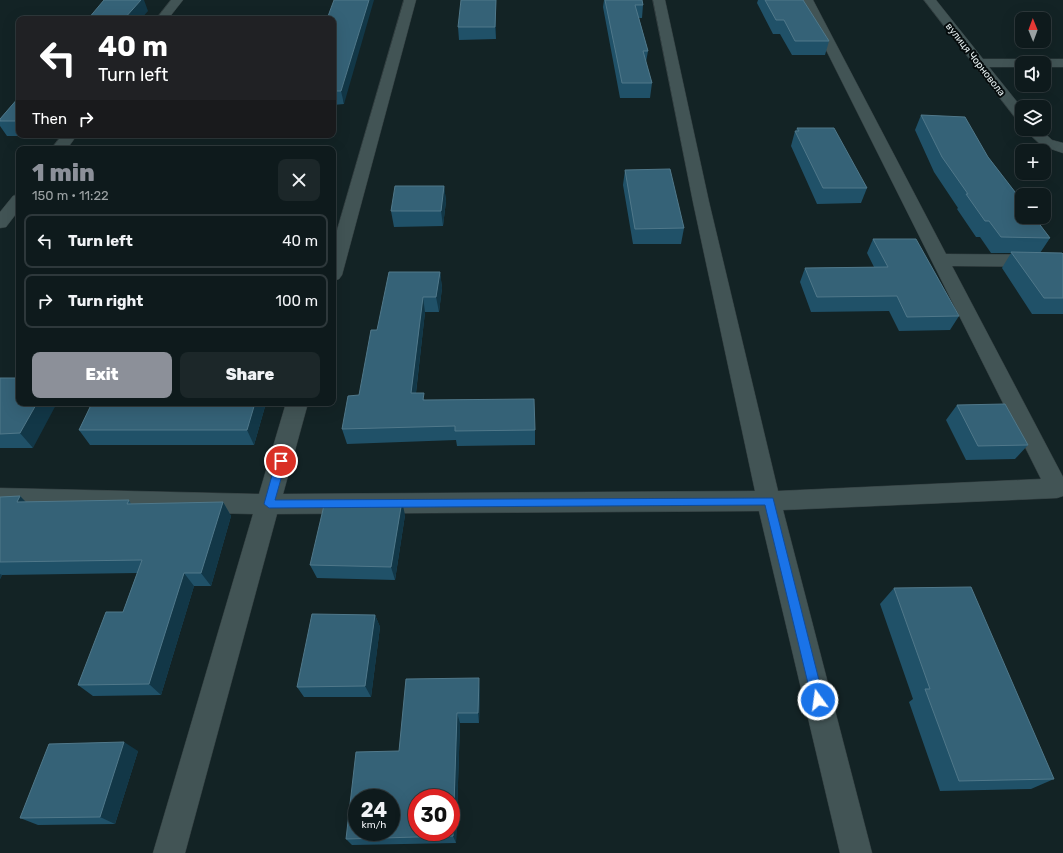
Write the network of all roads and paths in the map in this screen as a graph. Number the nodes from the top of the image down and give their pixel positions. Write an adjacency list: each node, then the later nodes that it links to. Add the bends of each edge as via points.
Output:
1 (177, 0): 6 (street)
2 (410, 0): 20 (street)
3 (659, 0): 24 (street, via 701,202)
4 (807, 0): 18 (street)
5 (930, 0): 7 (street, вулиця Чорновола)
6 (164, 16)
7 (979, 63): 8 (street); 11 (street, вулиця Чорновола)
8 (1015, 63)
9 (1051, 63): 10 (street)
10 (1063, 63)
11 (1015, 108)
12 (1039, 136): 15 (street, via 1047,143)
13 (68, 138): 14 (street)
14 (61, 146)
15 (1063, 148)
16 (16, 203): 17 (street)
17 (0, 223)
18 (941, 260): 19 (street); 22 (street)
19 (1063, 261)
20 (336, 264)
21 (296, 406): 25 (street)
22 (1060, 488): 24 (street)
23 (0, 498): 25 (street)
24 (769, 501): 25 (street); 27 (street)
25 (269, 504): 26 (street)
26 (169, 853)
27 (856, 853)

